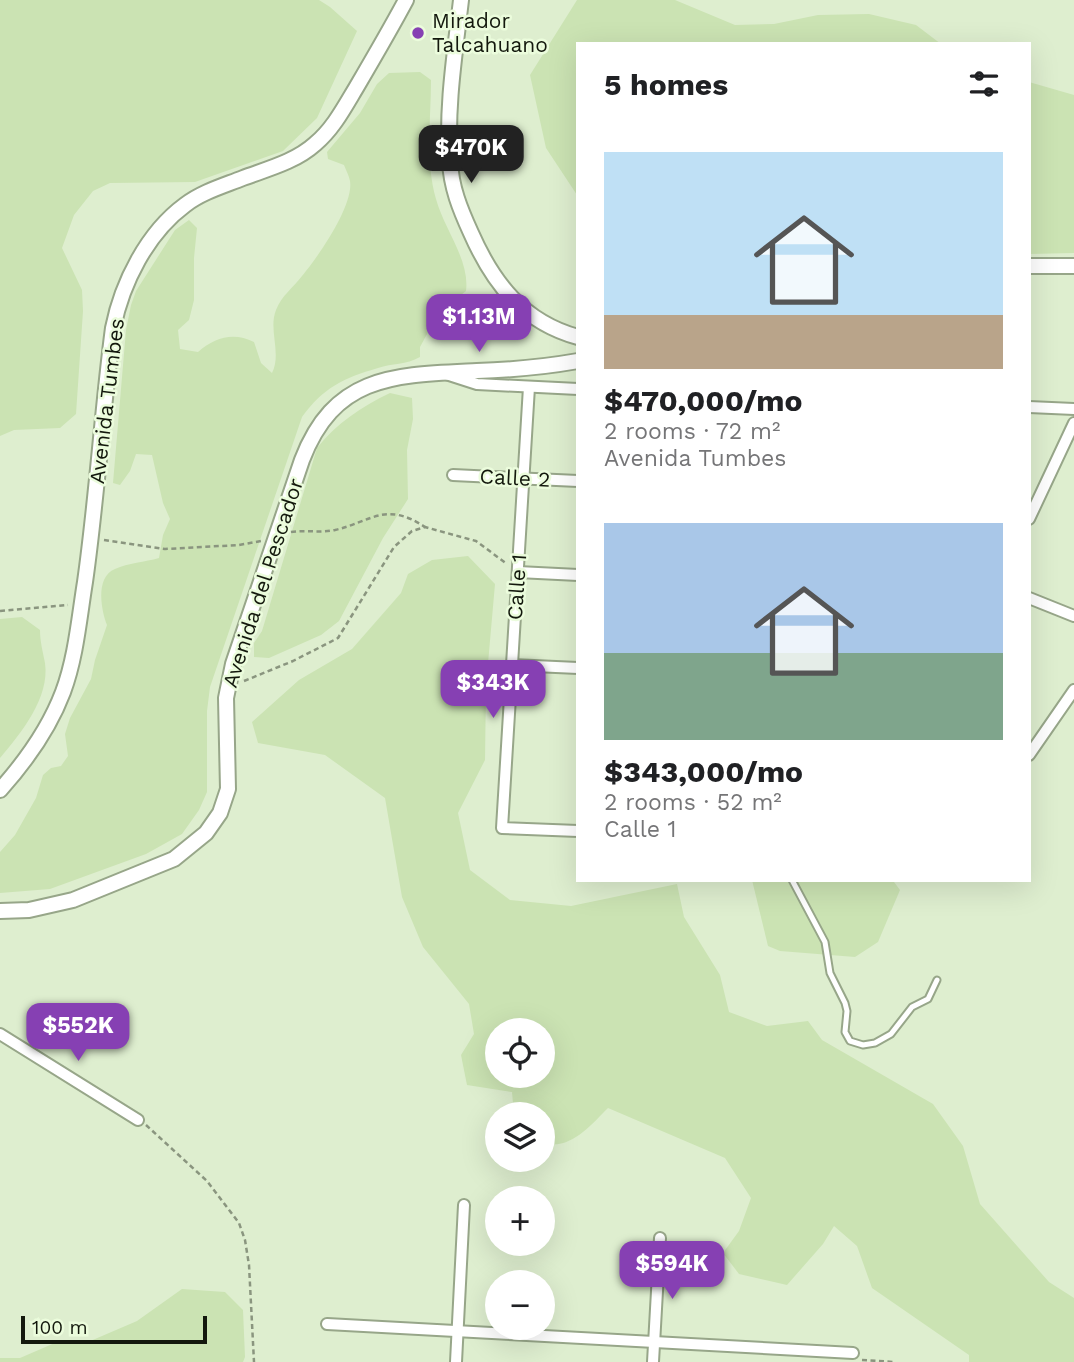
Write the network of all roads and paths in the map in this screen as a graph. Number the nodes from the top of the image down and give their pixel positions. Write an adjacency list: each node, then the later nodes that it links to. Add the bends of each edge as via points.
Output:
1 (406, 0): 19 (main road, Avenida Tumbes, via 325,135 290,160 186,204 158,232 137,264 113,328)
2 (461, 0): 5 (main road, via 449,133 457,200 483,259 506,293 541,323)
3 (1031, 266): 4 (main road)
4 (1074, 266)
5 (576, 336)
6 (576, 361): 7 (main road, Avenida del Pescador)
7 (443, 373): 8 (street, via 477,384); 18 (main road, Avenida del Pescador, via 376,382 330,411 307,446)
8 (529, 387): 9 (street); 14 (street, Calle 1)
9 (576, 390)
10 (1031, 407): 11 (street)
11 (1074, 409)
12 (1074, 422): 16 (street)
13 (453, 475): 14 (street, Calle 2)
14 (524, 479): 15 (street, Calle 2); 20 (street, Calle 1)
15 (576, 481)
16 (1031, 515)
17 (425, 527): 18 (path, via 384,514 326,531); 20 (path, via 476,541); 28 (path, via 412,531 394,547 338,638 293,662)
18 (277, 534): 19 (path, via 239,545 179,549); 28 (main road, Avenida del Pescador)
19 (90, 540): 23 (main road, Avenida Tumbes)
20 (518, 572): 21 (street); 26 (street, Calle 1)
21 (576, 575)
22 (1031, 599): 25 (street)
23 (82, 604): 24 (path); 30 (main road, Avenida Tumbes, via 68,674)
24 (0, 611)
25 (1074, 616)
26 (512, 665): 27 (street); 34 (street, Calle 1, via 502,828)
27 (576, 668)
28 (228, 686): 36 (main road, Avenida del Pescador, via 228,789 214,824 197,843 174,859 73,900)
29 (1074, 690): 31 (street)
30 (50, 718): 32 (main road, Avenida Tumbes); 33 (main road, Avenida Tumbes, via 36,745)
31 (1031, 752)
32 (0, 775)
33 (0, 790)
34 (576, 831)
35 (793, 882): 37 (lane, via 825,942 830,973 845,1003 845,1032 850,1041 875,1043 891,1034 912,1007 928,999)
36 (0, 911)
37 (937, 980)
38 (0, 1034): 39 (street)
39 (138, 1120): 47 (path, via 208,1181 239,1223 249,1265)
40 (464, 1205): 43 (street)
41 (660, 1238): 44 (street)
42 (327, 1324): 43 (street)
43 (458, 1331): 44 (street); 48 (street)
44 (654, 1342): 45 (street); 49 (street)
45 (853, 1353)
46 (867, 1360): 50 (path)
47 (254, 1362)
48 (456, 1362)
49 (653, 1362)
50 (894, 1362)

